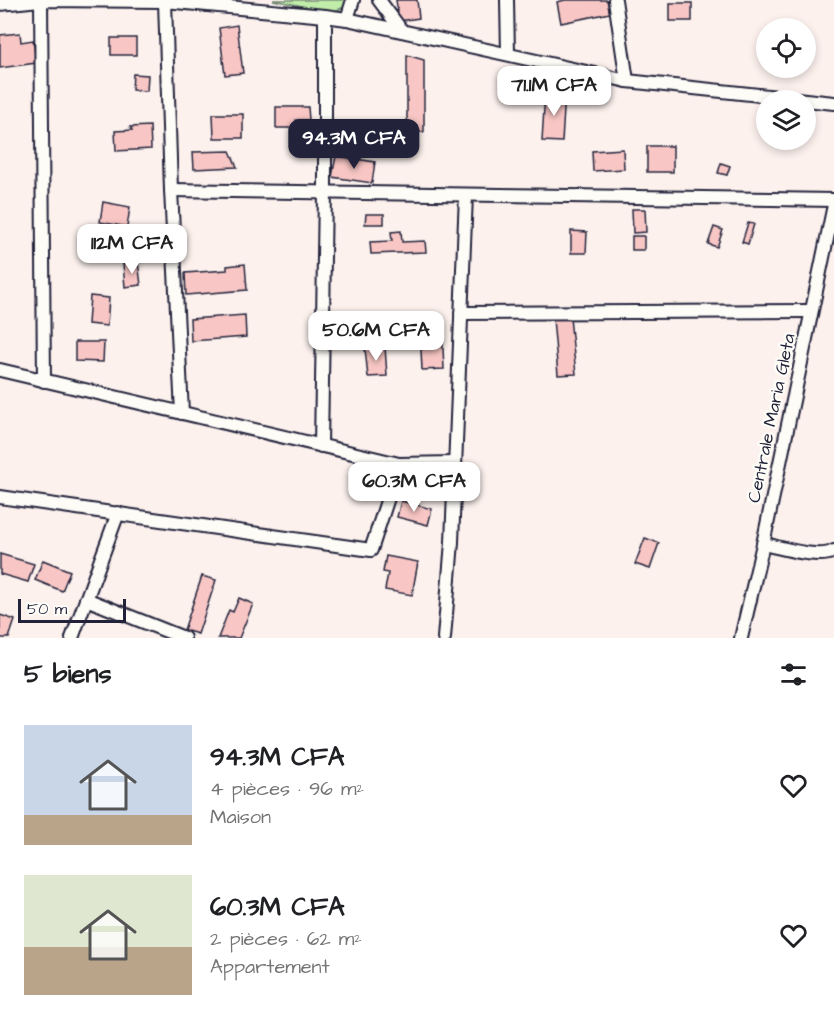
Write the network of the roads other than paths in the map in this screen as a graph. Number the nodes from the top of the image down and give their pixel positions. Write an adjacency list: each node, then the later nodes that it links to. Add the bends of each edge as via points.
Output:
1 (40, 0): 6 (street); 7 (street); 22 (street)
2 (353, 0): 9 (street)
3 (379, 0): 10 (street)
4 (507, 0): 11 (street)
5 (615, 0): 12 (street)
6 (165, 1): 8 (street); 14 (street)
7 (0, 4)
8 (325, 16): 9 (street); 15 (street)
9 (347, 19): 10 (street)
10 (402, 31): 11 (street)
11 (508, 54): 12 (street)
12 (627, 81): 13 (street)
13 (834, 102)
14 (171, 190): 15 (street); 23 (street)
15 (325, 193): 16 (street); 24 (street)
16 (466, 195): 17 (street); 20 (street)
17 (834, 200)
18 (834, 205): 19 (street, Centrale Maria Gleta)
19 (811, 311): 20 (street); 29 (street, Centrale Maria Gleta)
20 (461, 313): 26 (street)
21 (0, 370): 22 (street)
22 (44, 381): 23 (street)
23 (182, 413): 24 (street)
24 (321, 446): 25 (street)
25 (399, 464): 26 (street); 28 (street, via 371,550)
26 (455, 464): 34 (street)
27 (0, 497): 28 (street)
28 (118, 513): 31 (street)
29 (764, 544): 30 (street, via 814,554); 35 (street, Centrale Maria Gleta)
30 (834, 551)
31 (86, 599): 32 (street); 33 (street)
32 (72, 638)
33 (183, 638)
34 (444, 638)
35 (741, 638)

